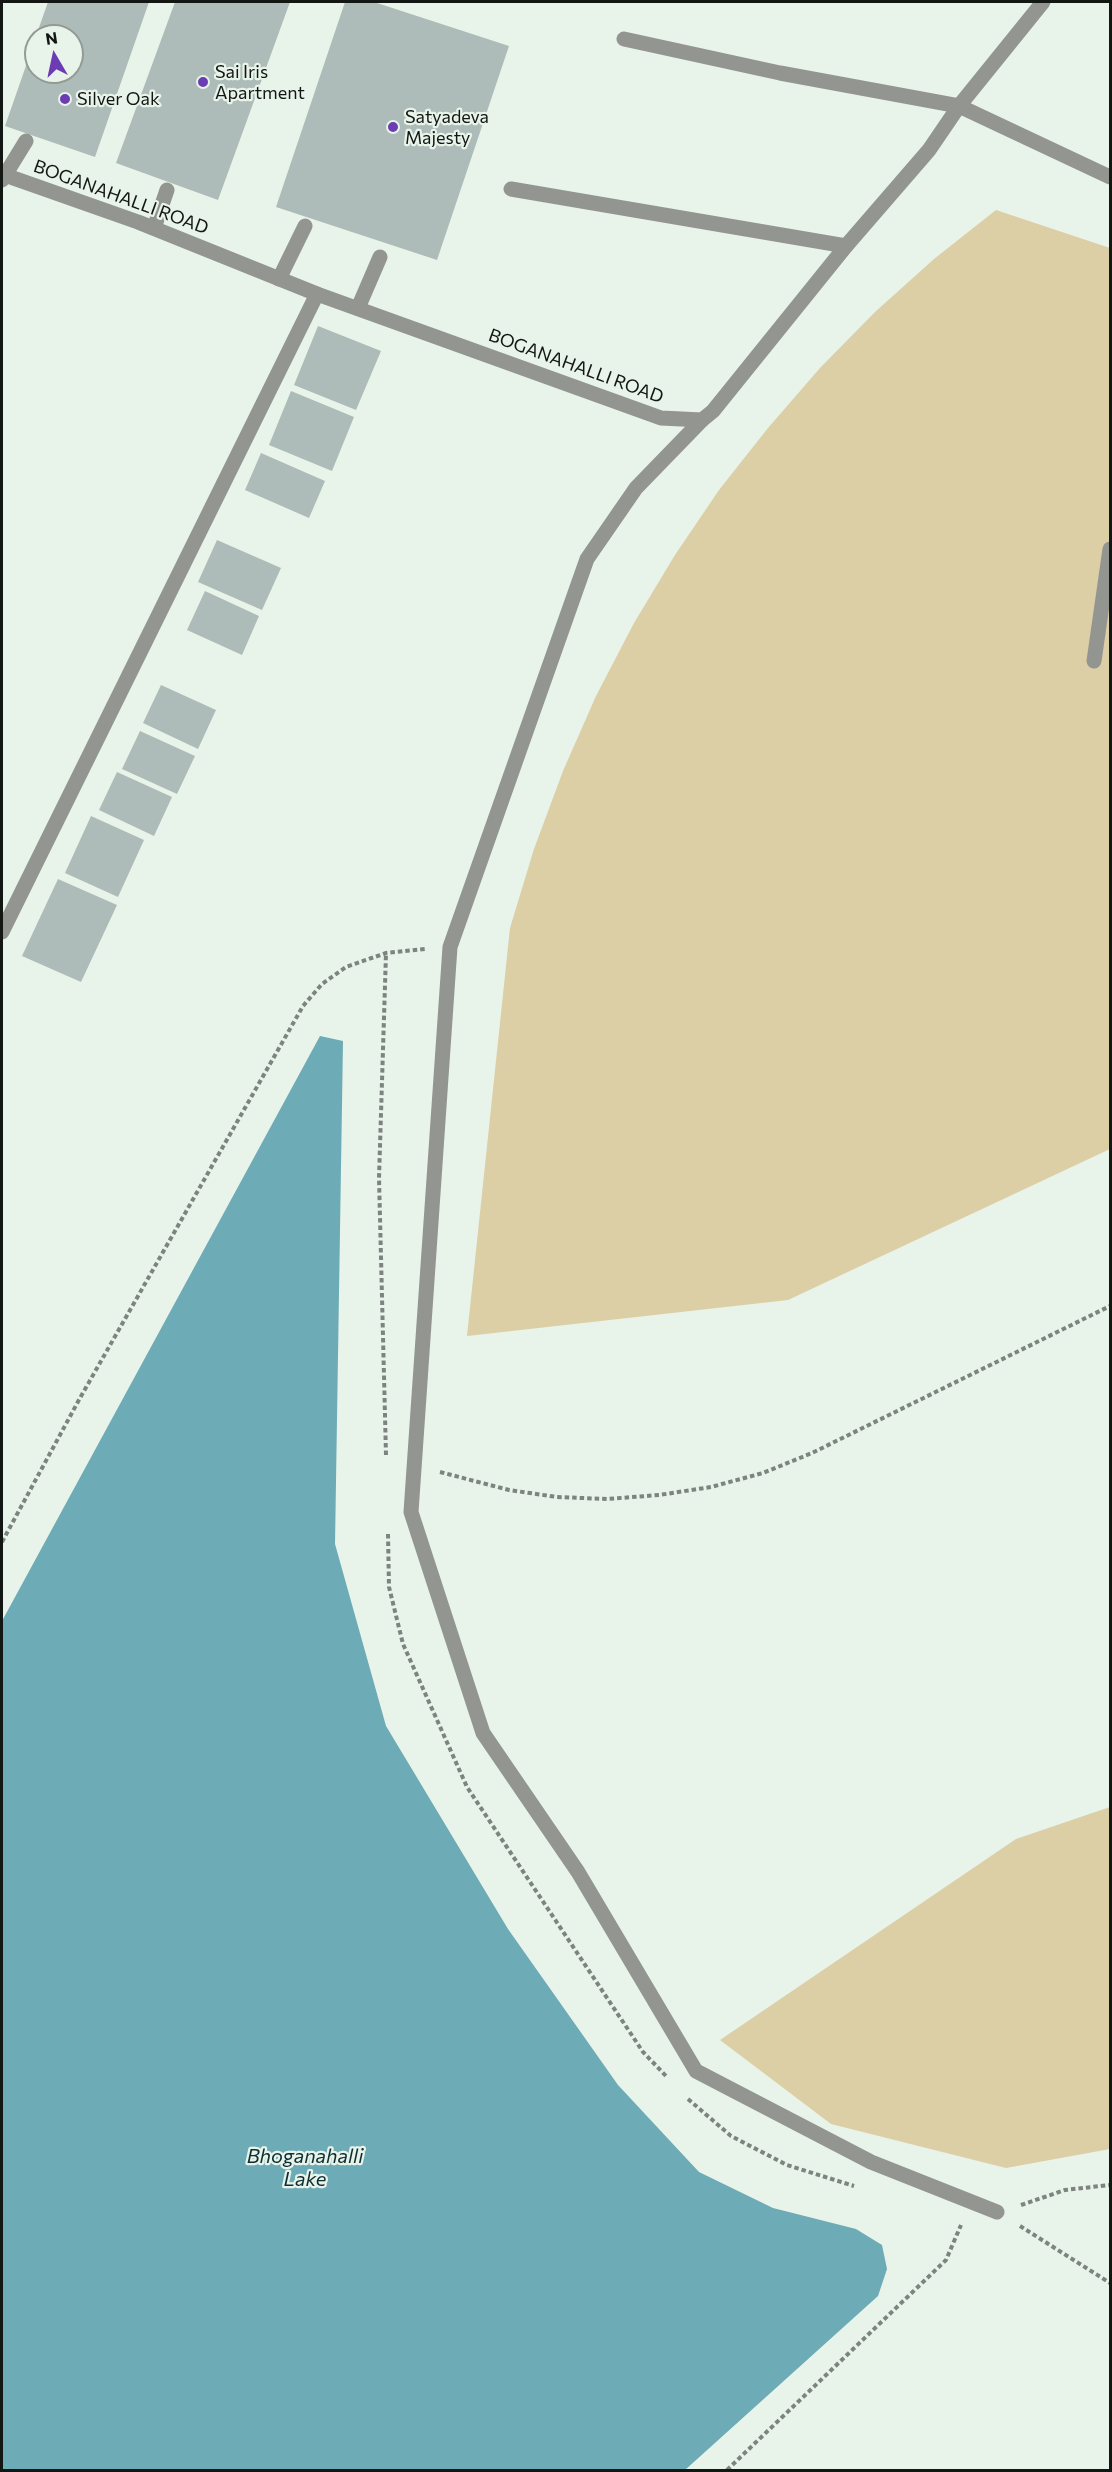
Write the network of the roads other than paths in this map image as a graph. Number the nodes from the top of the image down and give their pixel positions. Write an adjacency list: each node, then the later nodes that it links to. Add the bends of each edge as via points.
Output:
1 (1042, 2): 3 (street)
2 (624, 39): 3 (street)
3 (959, 106): 6 (street); 11 (street, via 929,150)
4 (26, 141): 5 (street)
5 (3, 176): 10 (street, BOGANAHALLI ROAD)
6 (1110, 177)
7 (511, 189): 11 (street)
8 (167, 190): 10 (street)
9 (305, 226): 13 (street)
10 (154, 228): 13 (street, BOGANAHALLI ROAD)
11 (846, 246): 16 (street)
12 (380, 257): 15 (street)
13 (279, 279): 14 (street, BOGANAHALLI ROAD)
14 (317, 294): 15 (street, BOGANAHALLI ROAD); 19 (street)
15 (358, 308): 16 (street, BOGANAHALLI ROAD, via 661,418)
16 (702, 420): 20 (street, via 636,488 587,560 450,947 411,1512 483,1733 578,1872 696,2071 871,2162)
17 (1110, 549): 18 (street)
18 (1094, 661)
19 (2, 932)
20 (997, 2212)

